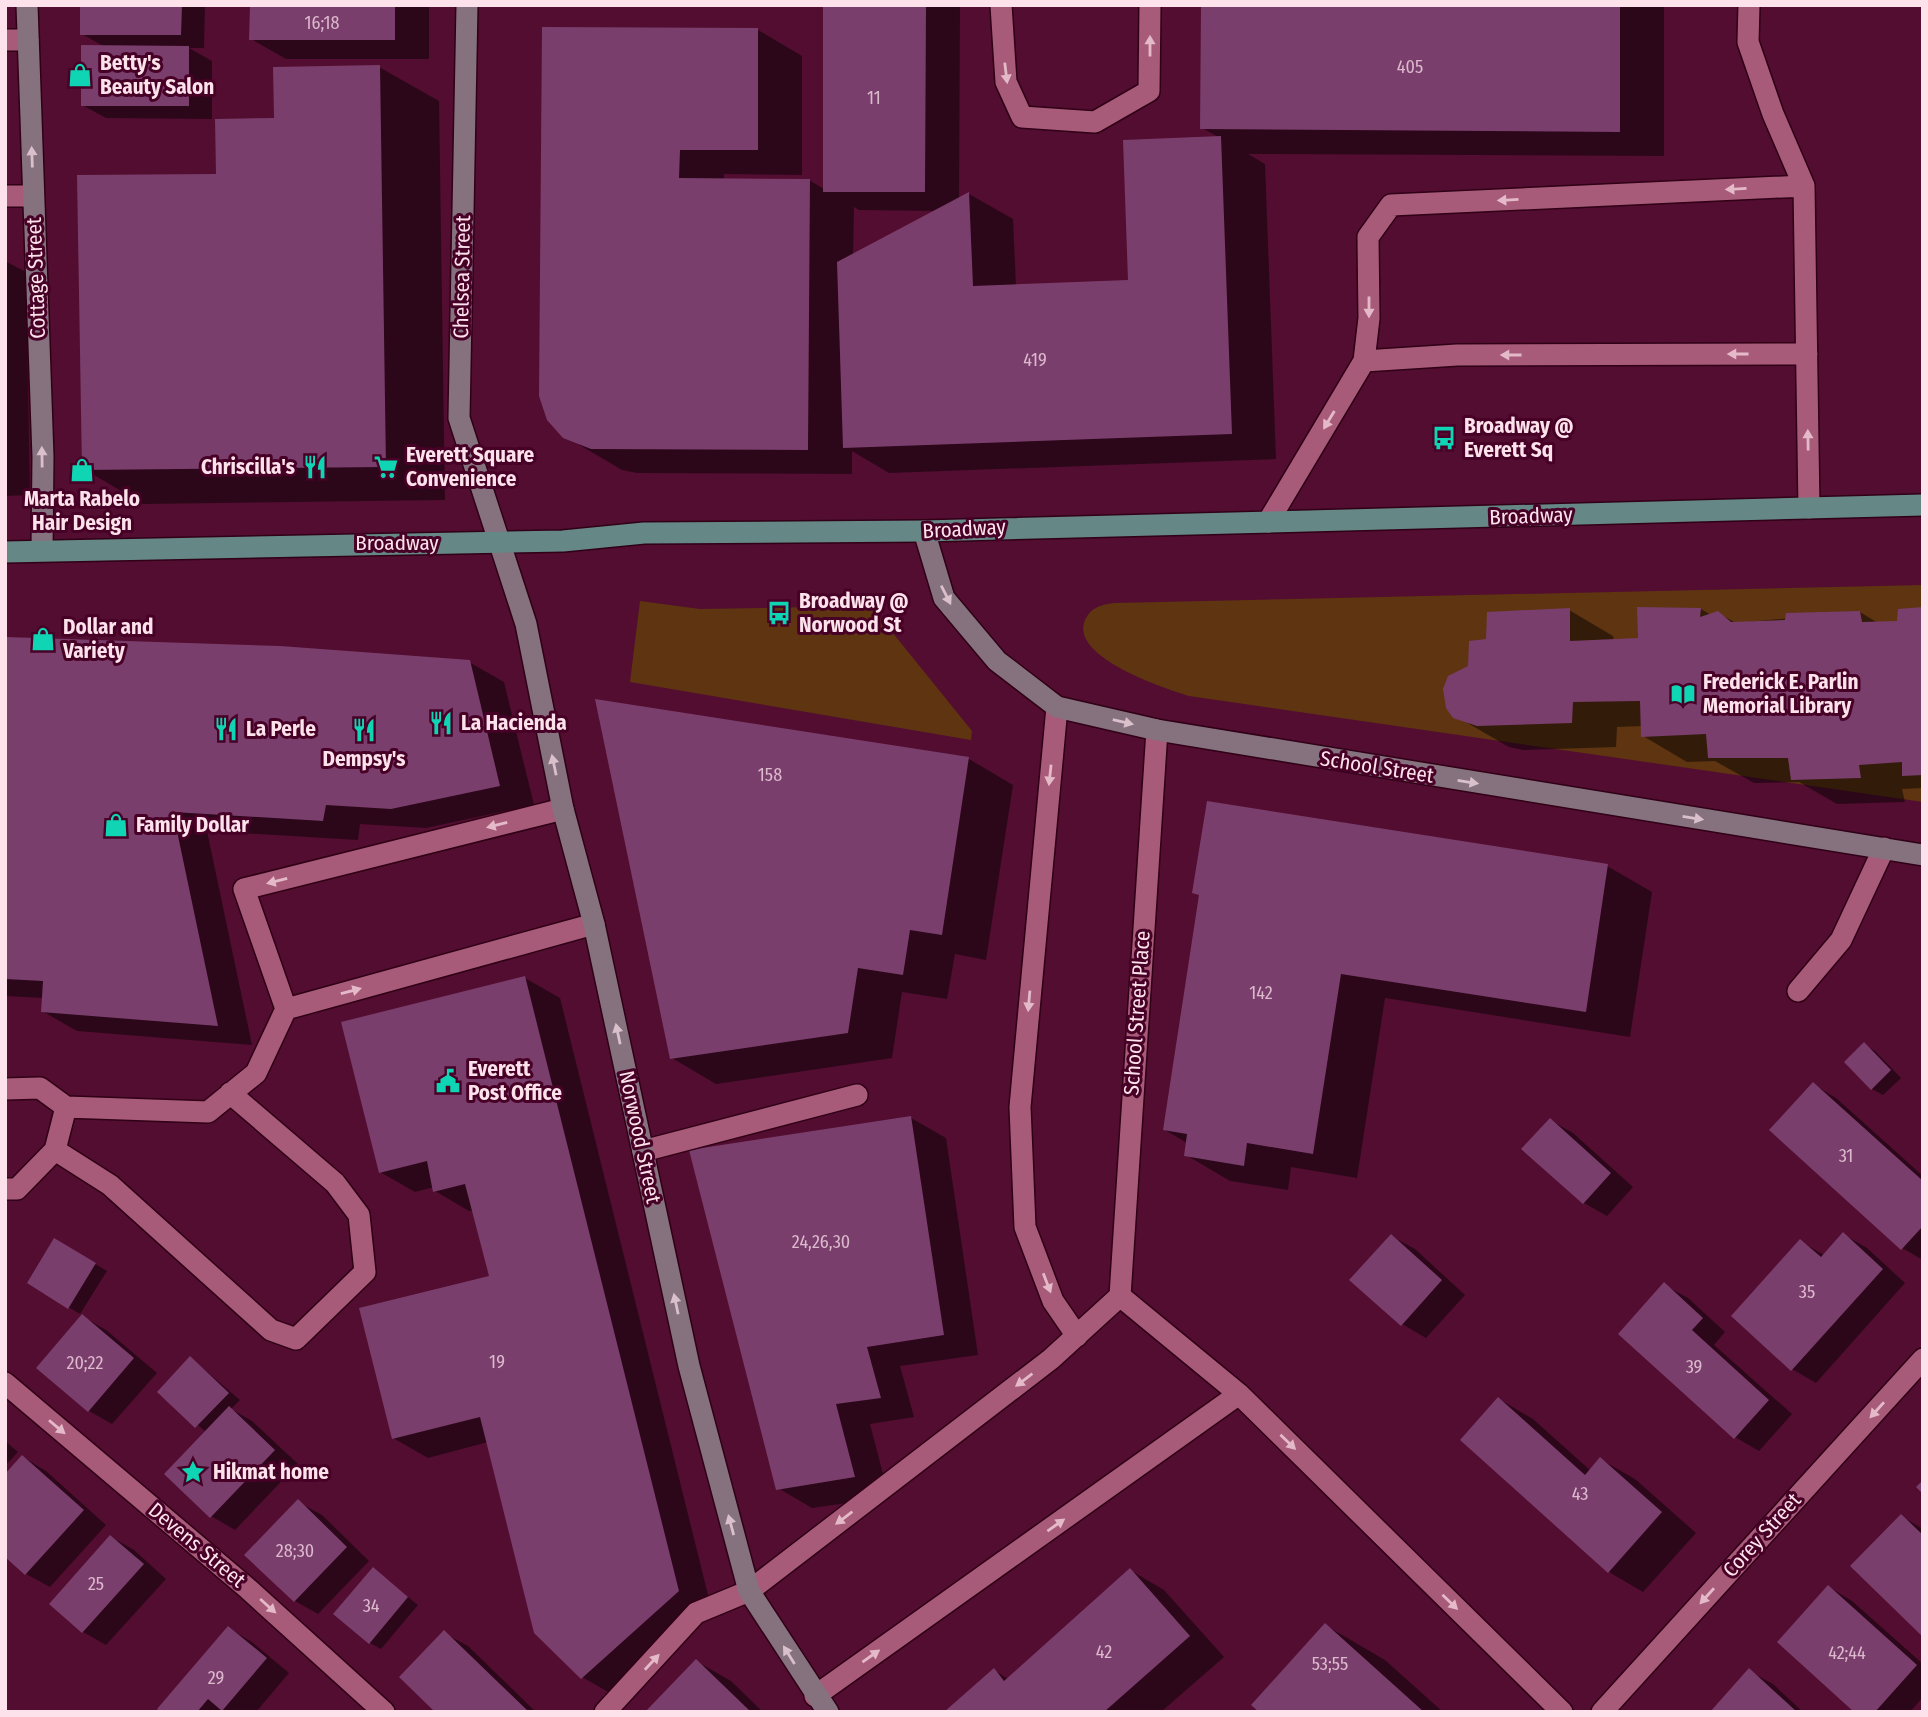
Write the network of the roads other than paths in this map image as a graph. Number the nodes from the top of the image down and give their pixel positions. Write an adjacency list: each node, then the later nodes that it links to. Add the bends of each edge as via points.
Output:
1 (27, 5): 7 (street, Cottage Street)
2 (467, 5): 17 (street, Chelsea Street, via 459,418)
3 (1001, 5): 4 (street, one-way to 4, via 1006,82 1021,117 1095,122 1149,91)
4 (1150, 5)
5 (1749, 5): 8 (street, via 1748,43)
6 (5, 40): 7 (street)
7 (28, 40): 10 (street, Cottage Street, one-way to 7)
8 (1804, 186): 11 (street); 12 (street, one-way to 12, via 1391,205 1368,237 1369,318)
9 (5, 196): 10 (street)
10 (33, 196): 18 (street, Cottage Street, one-way to 10)
11 (1807, 354): 12 (street, one-way to 12, via 1457,355); 14 (street, one-way to 11)
12 (1364, 361): 15 (street, one-way to 15)
13 (1923, 505): 14 (main road, Broadway)
14 (1809, 508): 15 (main road, Broadway)
15 (1268, 522): 16 (main road, Broadway)
16 (924, 531): 17 (main road, Broadway, via 644,533); 20 (street, School Street, one-way to 20, via 944,598 997,661)
17 (499, 543): 18 (main road, Broadway); 22 (street, Norwood Street, one-way to 17, via 526,624)
18 (42, 550): 19 (main road, Broadway)
19 (5, 552)
20 (1057, 707): 21 (street, School Street, one-way to 21); 36 (street, one-way to 36, via 1020,1107 1025,1227 1054,1301)
21 (1157, 730): 23 (street, School Street, one-way to 23); 35 (street, School Street Place)
22 (564, 809): 25 (street, Norwood Street); 27 (street, one-way to 27, via 244,889)
23 (1884, 848): 24 (street, School Street); 26 (street, via 1840,940)
24 (1923, 855)
25 (594, 924): 27 (street, one-way to 25); 33 (street, Norwood Street, one-way to 25)
26 (1798, 992)
27 (286, 1009): 29 (street, via 256,1073)
28 (5, 1089): 31 (street, via 40,1088)
29 (230, 1093): 31 (street, via 208,1112); 32 (street, via 335,1182 359,1215 365,1272 296,1339 271,1330 110,1185)
30 (857, 1095): 33 (street)
31 (66, 1107): 32 (street)
32 (55, 1150): 34 (street, via 17,1189)
33 (643, 1151): 40 (street, Norwood Street, one-way to 33, via 689,1366)
34 (5, 1189)
35 (1120, 1296): 36 (street); 39 (street)
36 (1077, 1336): 40 (street, one-way to 40)
37 (1923, 1359): 45 (street, Corey Street, one-way to 45)
38 (5, 1383): 42 (street, Devens Street, one-way to 42, via 246,1587)
39 (1239, 1394): 41 (street, one-way to 39); 44 (street, one-way to 44)
40 (749, 1591): 41 (street, Norwood Street, one-way to 40); 43 (street, one-way to 40, via 696,1614)
41 (821, 1704)
42 (384, 1712)
43 (605, 1712)
44 (1562, 1712)
45 (1602, 1712)

